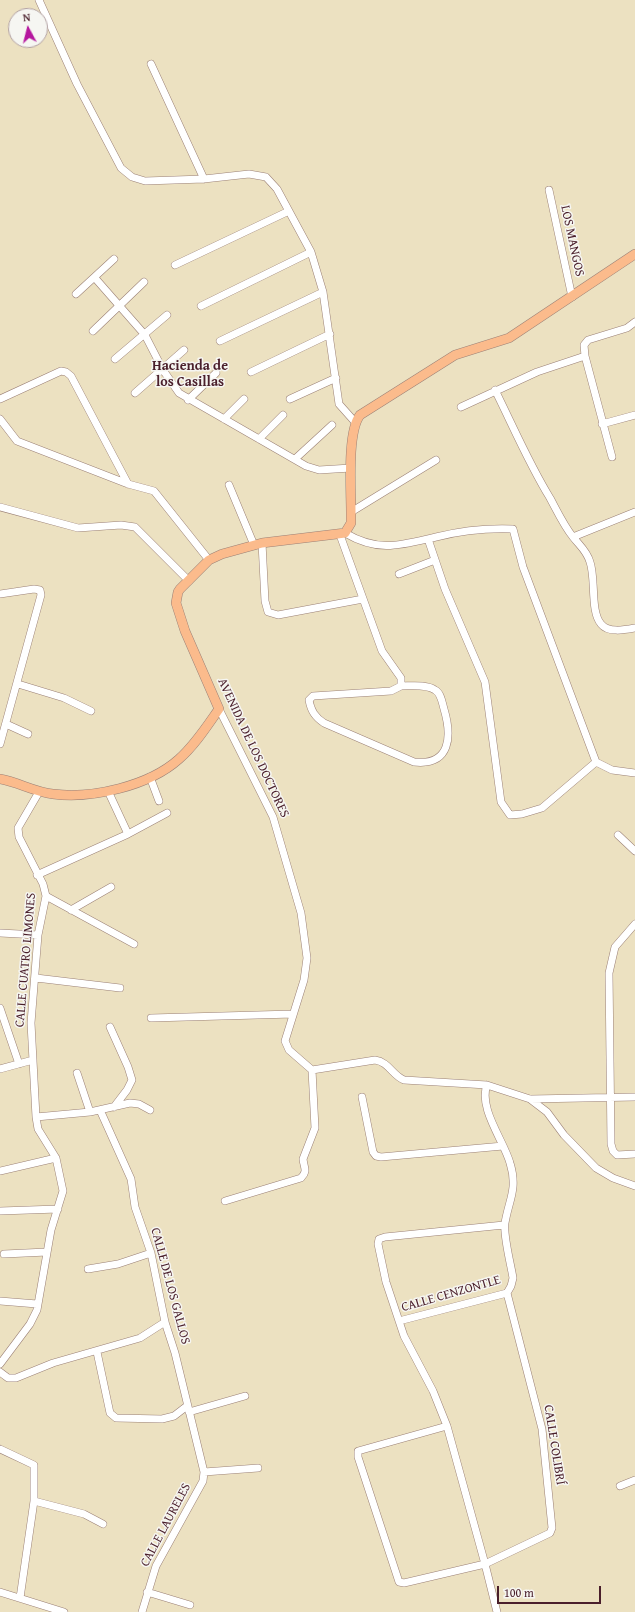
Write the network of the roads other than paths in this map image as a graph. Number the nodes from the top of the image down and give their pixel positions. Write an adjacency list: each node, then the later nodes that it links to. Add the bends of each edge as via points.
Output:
1 (39, 0): 3 (street, via 77,84 121,168 132,177 145,181)
2 (150, 64): 3 (street)
3 (204, 179): 5 (street, via 250,174 266,177 277,189)
4 (549, 190): 14 (street, LOS MANGOS)
5 (289, 211): 6 (street); 9 (street)
6 (311, 252): 12 (street); 16 (street)
7 (635, 254): 14 (main road)
8 (114, 259): 10 (street)
9 (175, 265)
10 (95, 278): 13 (street); 15 (street)
11 (144, 282): 15 (street)
12 (323, 292): 20 (street); 22 (street)
13 (76, 294)
14 (572, 297): 41 (main road, via 509,338 455,355 360,415)
15 (119, 304): 19 (street); 21 (street)
16 (201, 306)
17 (166, 315): 21 (street)
18 (635, 322): 24 (street, via 627,328 588,340 584,345)
19 (92, 331)
20 (330, 334): 27 (street); 29 (street)
21 (145, 335): 25 (street); 26 (street)
22 (220, 341)
23 (184, 350): 26 (street)
24 (585, 356): 30 (street, via 558,364); 42 (street)
25 (115, 359)
26 (163, 370): 31 (street); 34 (street, via 179,393)
27 (251, 372)
28 (216, 373): 34 (street)
29 (336, 378): 33 (street); 41 (street, via 339,404)
30 (495, 390): 36 (street); 55 (street, via 539,481)
31 (135, 393)
32 (0, 399): 49 (street, via 61,371 66,372 71,376)
33 (290, 399)
34 (188, 400): 40 (street)
35 (244, 400): 40 (street)
36 (461, 407)
37 (283, 415): 44 (street)
38 (635, 415): 42 (street)
39 (0, 419): 49 (street, via 17,441)
40 (224, 419): 44 (street)
41 (355, 422): 48 (main road)
42 (602, 424): 45 (street)
43 (332, 425): 46 (street)
44 (259, 439): 46 (street)
45 (612, 457)
46 (295, 459): 48 (street, via 319,470)
47 (436, 460): 52 (street)
48 (351, 468): 52 (main road)
49 (128, 484): 58 (street, via 154,491)
50 (229, 485): 57 (street)
51 (0, 506): 61 (street, via 78,528 122,525 135,527)
52 (352, 512): 54 (main road, via 350,523)
53 (635, 512): 55 (street)
54 (343, 534): 56 (street, via 377,546 399,546); 57 (main road, AVENIDA DE LOS DOCTORES); 63 (street)
55 (573, 537): 64 (street, via 582,546 593,570 595,608 600,624 606,628 621,630)
56 (428, 539): 59 (street); 72 (street, via 457,533 513,529 523,567)
57 (258, 544): 58 (main road, AVENIDA DE LOS DOCTORES); 63 (street, via 268,612 278,615)
58 (209, 560): 61 (main road, AVENIDA DE LOS DOCTORES)
59 (435, 560): 60 (street); 72 (street, via 485,682 501,802 510,815 542,808)
60 (399, 574)
61 (189, 581): 67 (main road, AVENIDA DE LOS DOCTORES, via 178,592 176,603 185,631)
62 (0, 594): 65 (street, via 40,590 41,595)
63 (363, 599): 66 (street, via 382,651 401,678)
64 (635, 628)
65 (18, 684): 68 (street, via 64,698); 69 (street)
66 (401, 686): 66 (street, via 430,687 441,696 448,722 449,742 439,757 430,761 414,762 324,723 317,719 311,710 309,700 312,696 391,691)
67 (219, 709): 74 (main road, via 192,747 165,769); 94 (street, AVENIDA DE LOS DOCTORES, via 272,817 302,913 307,958 304,980)
68 (91, 711)
69 (6, 724): 70 (street); 71 (street)
70 (28, 734)
71 (0, 744)
72 (596, 762): 73 (street, via 612,770)
73 (635, 773)
74 (150, 777): 76 (main road); 78 (street)
75 (0, 778): 77 (main road)
76 (108, 791): 77 (main road, via 71,795); 80 (street)
77 (39, 792): 83 (street, CALLE CUATRO LIMONES, via 18,828 19,838)
78 (159, 801)
79 (167, 813): 80 (street)
80 (128, 834): 83 (street)
81 (618, 834): 82 (street)
82 (635, 851)
83 (37, 875): 85 (street, CALLE CUATRO LIMONES)
84 (111, 887): 86 (street)
85 (46, 896): 86 (street); 89 (street, CALLE CUATRO LIMONES)
86 (72, 910): 90 (street)
87 (635, 924): 104 (street, via 615,947 609,973)
88 (0, 933): 89 (street)
89 (38, 935): 91 (street, CALLE CUATRO LIMONES)
90 (134, 944)
91 (36, 978): 92 (street); 97 (street, CALLE CUATRO LIMONES, via 31,1023)
92 (120, 988)
93 (0, 1008): 98 (street)
94 (293, 1014): 95 (street); 100 (street, AVENIDA DE LOS DOCTORES, via 285,1041 289,1050)
95 (151, 1018)
96 (110, 1028): 107 (street, via 132,1080)
97 (33, 1060): 98 (street); 111 (street, CALLE CUATRO LIMONES)
98 (19, 1064): 99 (street)
99 (0, 1069)
100 (312, 1070): 102 (street, via 375,1060 387,1064 392,1072 404,1080); 117 (street, via 316,1128 303,1159 305,1174 301,1178)
101 (77, 1073): 110 (street)
102 (487, 1085): 106 (street); 112 (street, CALLE CENZONTLE, via 485,1099)
103 (362, 1097): 112 (street, via 376,1156)
104 (611, 1098): 105 (street); 106 (street); 113 (street, via 613,1151 616,1155)
105 (635, 1098)
106 (530, 1099): 116 (street, via 547,1112 564,1135 596,1168)
107 (114, 1107): 108 (street); 109 (street, via 130,1103 139,1104)
108 (100, 1110): 110 (street); 122 (street, CALLE DE LOS GALLOS, via 131,1179 135,1207)
109 (150, 1110)
110 (90, 1112): 111 (street)
111 (36, 1117): 114 (street, CALLE CUATRO LIMONES, via 38,1129)
112 (503, 1146): 120 (street, CALLE CENZONTLE, via 514,1179 513,1196)
113 (635, 1154)
114 (56, 1158): 115 (street); 118 (street, CALLE CUATRO LIMONES, via 63,1191)
115 (0, 1171)
116 (635, 1186)
117 (225, 1201)
118 (58, 1209): 119 (street); 121 (street, CALLE CUATRO LIMONES)
119 (0, 1210)
120 (504, 1225): 125 (street, CALLE CENZONTLE, via 513,1278); 128 (street, via 384,1237 379,1240 386,1282)
121 (47, 1252): 123 (street); 127 (street, CALLE CUATRO LIMONES)
122 (151, 1253): 124 (street, via 118,1264); 129 (street, CALLE DE LOS GALLOS)
123 (4, 1254)
124 (88, 1269)
125 (507, 1292): 128 (street, CALLE CENZONTLE); 143 (street, CALLE COLIBRÍ, via 542,1429 553,1523 550,1533)
126 (0, 1301): 127 (street)
127 (37, 1304): 131 (street, CALLE CUATRO LIMONES, via 30,1324)
128 (399, 1321): 135 (street, CALLE CENZONTLE)
129 (165, 1322): 130 (street, via 140,1338); 134 (street, CALLE DE LOS GALLOS)
130 (97, 1352): 132 (street, via 54,1362 16,1378 8,1378); 134 (street, via 110,1412 116,1418 162,1419)
131 (0, 1364)
132 (0, 1372)
133 (245, 1396): 134 (street)
134 (188, 1409): 138 (street, CALLE DE LOS GALLOS)
135 (447, 1426): 143 (street, CALLE CENZONTLE); 143 (street, CALLE COLIBRÍ, via 362,1448 358,1451 358,1457 399,1582 404,1583)
136 (0, 1449): 141 (street, via 34,1465)
137 (258, 1468): 138 (street)
138 (204, 1472): 145 (street, CALLE LAURELES, via 203,1481 156,1566)
139 (635, 1480): 140 (street)
140 (620, 1486)
141 (34, 1501): 142 (street, via 84,1514); 146 (street)
142 (103, 1524)
143 (485, 1564): 150 (street, CALLE CENZONTLE)
144 (0, 1592): 146 (street)
145 (147, 1592): 147 (street); 149 (street, CALLE LAURELES)
146 (20, 1598): 148 (street)
147 (190, 1605)
148 (64, 1612)
149 (142, 1612)
150 (497, 1612)

